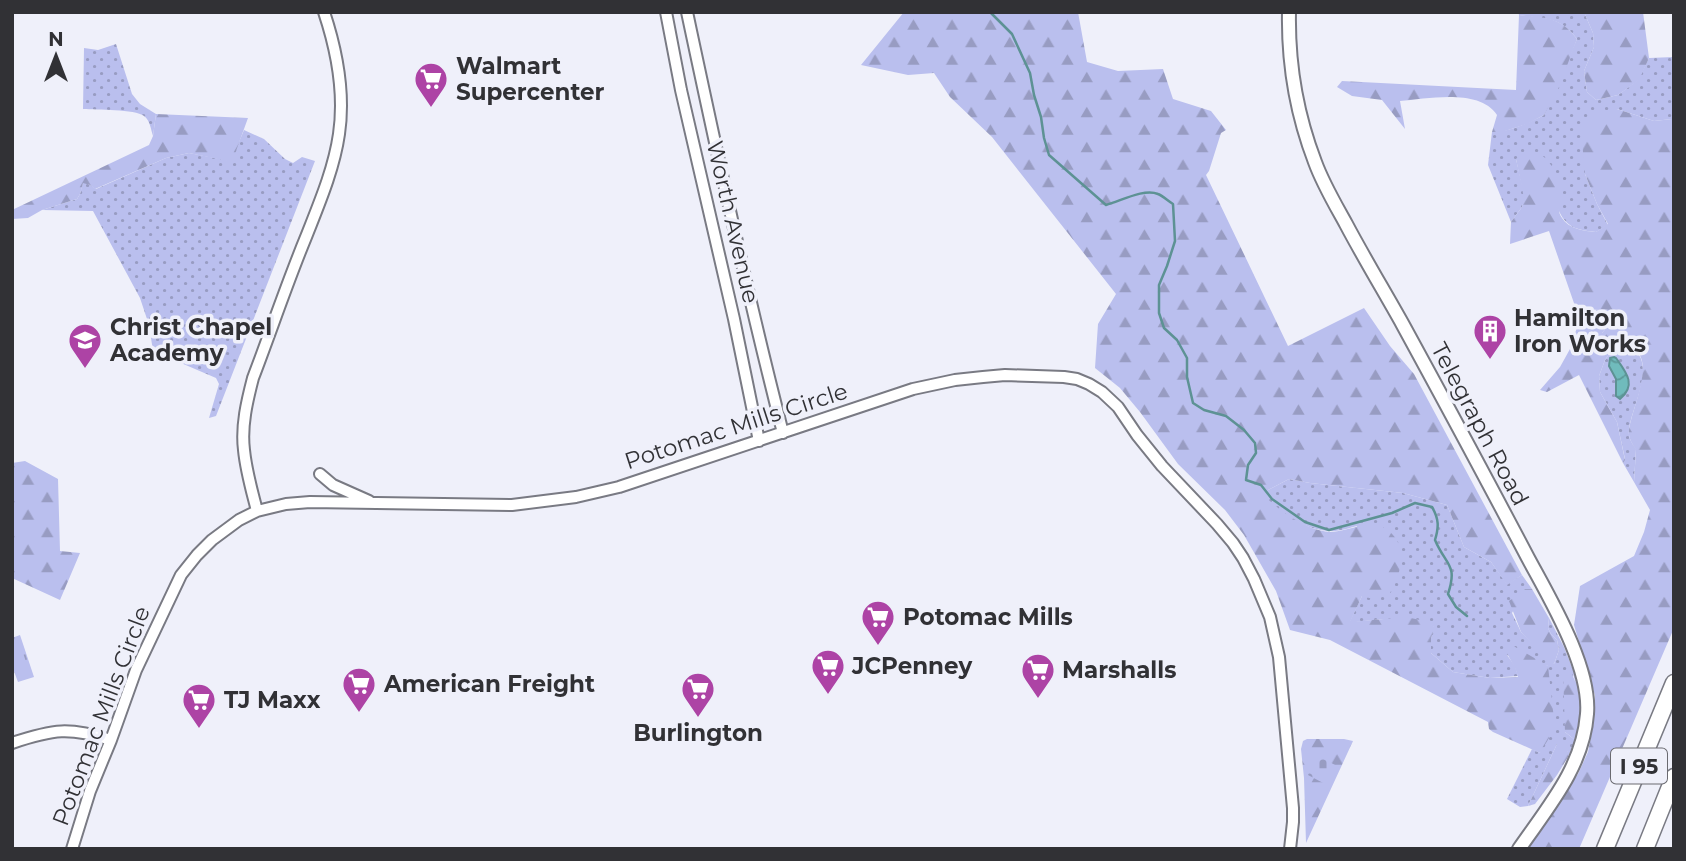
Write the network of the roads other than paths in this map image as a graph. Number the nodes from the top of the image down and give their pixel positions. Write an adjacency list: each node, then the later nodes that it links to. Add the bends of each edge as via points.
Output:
1 (324, 12): 9 (street, via 337,60 339,135 247,400 243,448)
2 (666, 12): 6 (street, Worth Avenue)
3 (687, 12): 5 (street, Worth Avenue)
4 (1289, 12): 16 (main road, Telegraph Road, via 1289,51 1298,105 1315,164 1558,614 1582,672 1587,707 1583,743 1573,769)
5 (783, 433): 6 (street, Potomac Mills Circle); 15 (street, Potomac Mills Circle, via 913,390 983,376 1064,377 1090,384 1111,399 1162,466 1237,549 1270,617 1286,729 1293,822)
6 (759, 441): 8 (street, Potomac Mills Circle, via 576,497 503,505)
7 (320, 474): 8 (street)
8 (375, 504): 9 (street, Potomac Mills Circle, via 310,502)
9 (257, 511): 11 (street, Potomac Mills Circle, via 212,540 181,575 136,670)
10 (1674, 683): 17 (highway, I 95)
11 (111, 740): 12 (street, via 56,731); 14 (street, Potomac Mills Circle)
12 (12, 743)
13 (1674, 777): 18 (highway)
14 (72, 849)
15 (1290, 849)
16 (1519, 849)
17 (1605, 849)
18 (1645, 849)

